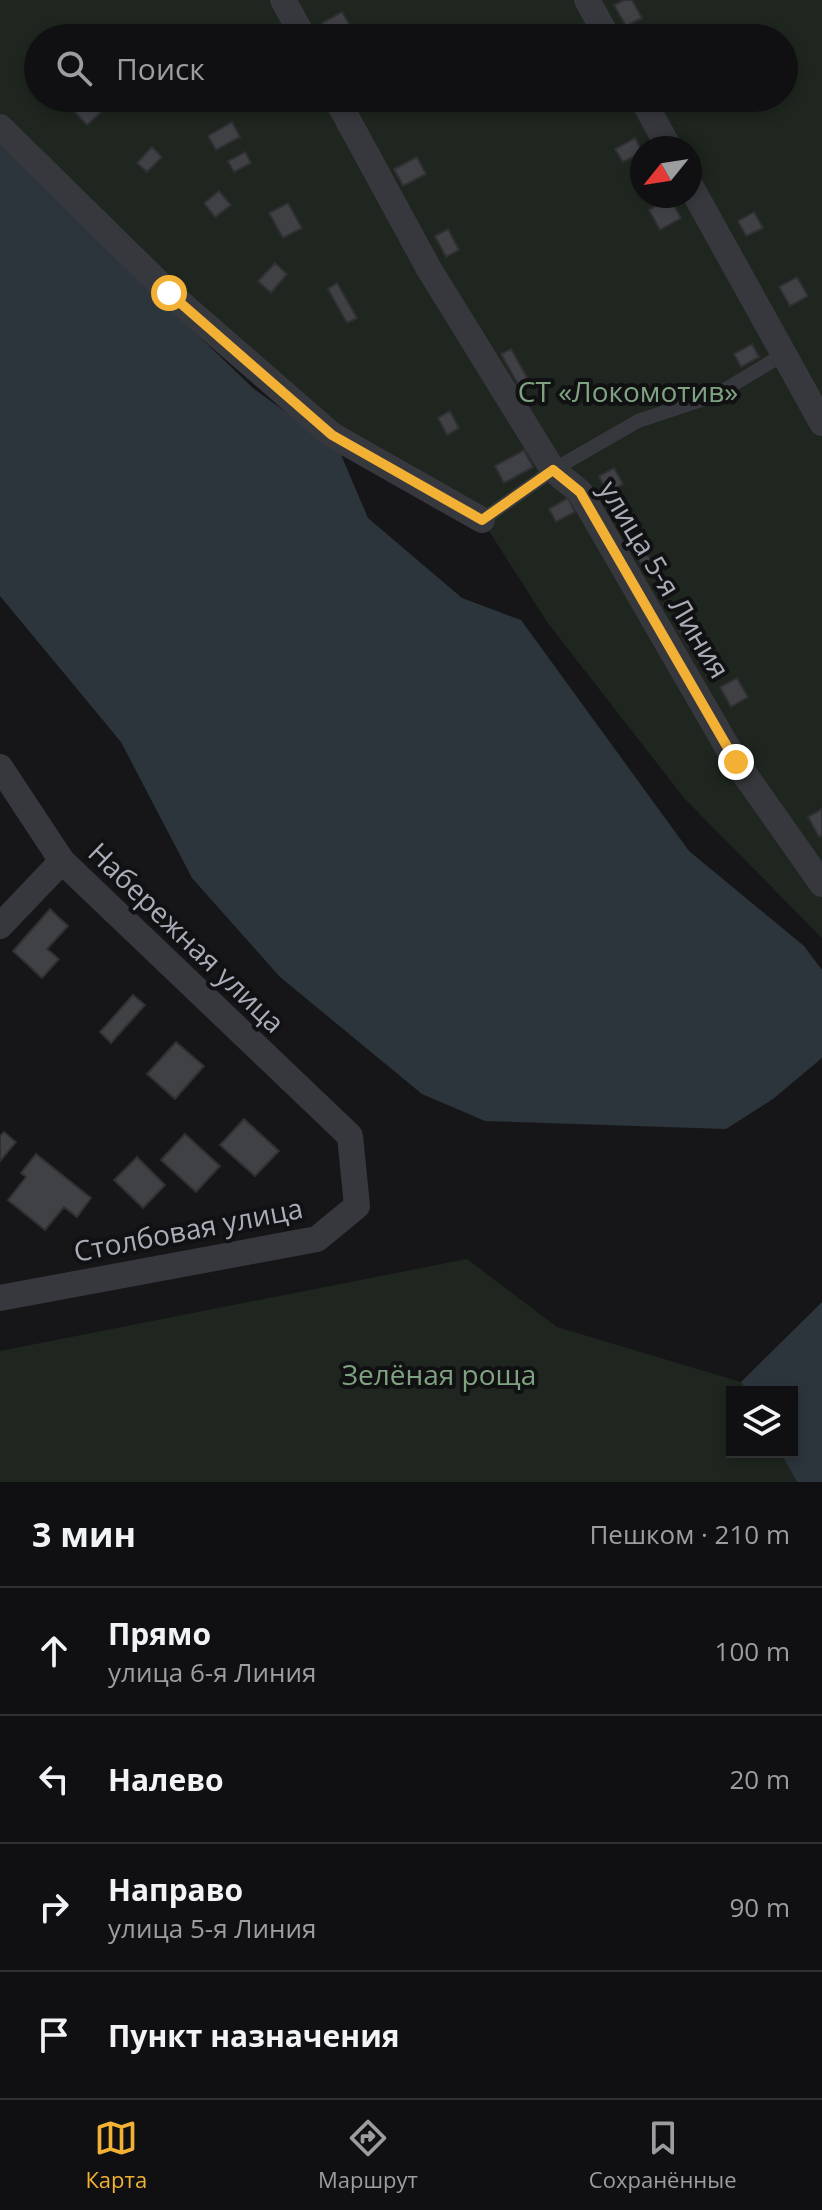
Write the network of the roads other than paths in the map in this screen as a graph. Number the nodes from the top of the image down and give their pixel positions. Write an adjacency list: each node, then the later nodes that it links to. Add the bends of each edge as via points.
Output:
1 (283, 0): 3 (street)
2 (587, 0): 4 (street)
3 (296, 24)
4 (600, 24)
5 (344, 112): 12 (street, улица 5-я Линия, via 429,269)
6 (650, 112): 8 (street)
7 (0, 127): 13 (street, via 169,293 332,435)
8 (663, 136)
9 (702, 207): 10 (street)
10 (784, 354): 11 (street); 12 (lane, via 716,395 638,421)
11 (822, 423)
12 (553, 470): 13 (lane); 16 (street, улица 5-я Линия, via 580,492 736,762)
13 (482, 520)
14 (0, 767): 15 (street, Набережная улица)
15 (62, 861): 17 (street); 18 (street, Набережная улица)
16 (822, 884)
17 (0, 926)
18 (350, 1136): 19 (street, Столбовая улица, via 357,1206 317,1239)
19 (0, 1298)

